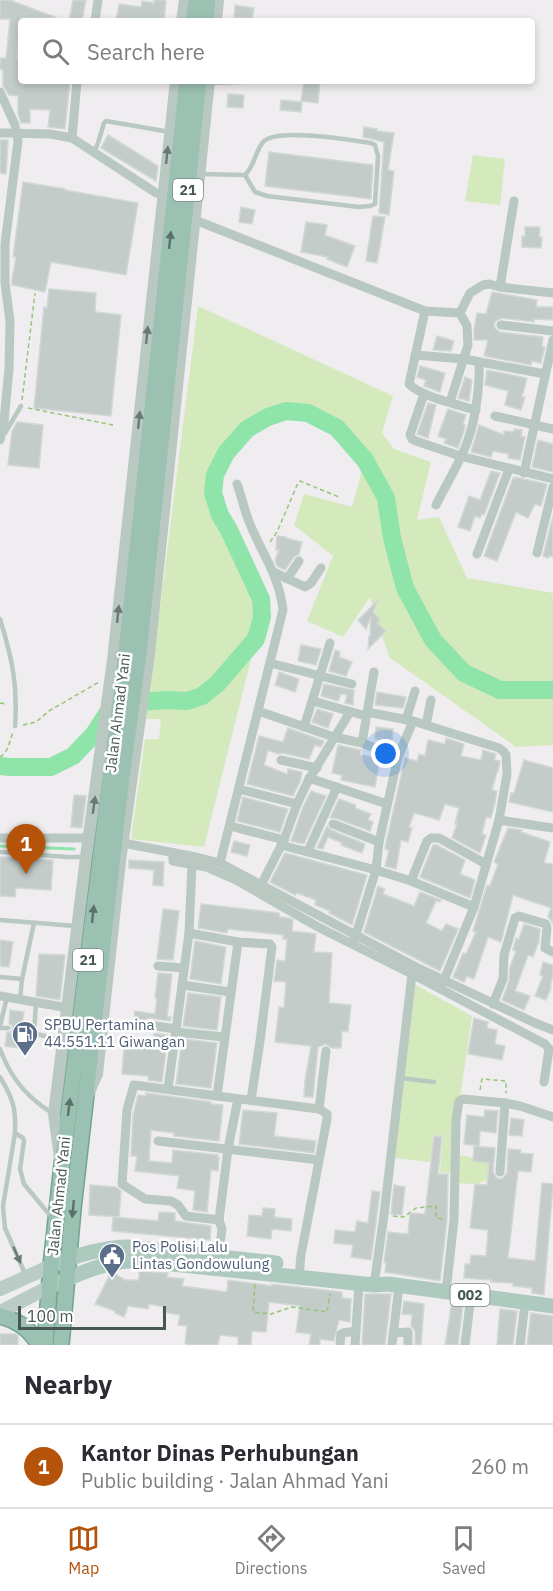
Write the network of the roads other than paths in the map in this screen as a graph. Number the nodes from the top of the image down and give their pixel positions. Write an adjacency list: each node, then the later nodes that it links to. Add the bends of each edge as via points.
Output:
1 (98, 0): 6 (street)
2 (184, 0): 7 (street)
3 (196, 0): 8 (highway)
4 (208, 0): 9 (highway)
5 (218, 0): 10 (street)
6 (95, 18)
7 (182, 18)
8 (193, 18)
9 (206, 18)
10 (216, 18)
11 (77, 84): 20 (street)
12 (176, 84): 17 (street)
13 (187, 84): 29 (highway, Jalan Ahmad Yani / 21, one-way to 13)
14 (206, 84): 29 (highway, Jalan Ahmad Yani / 21)
15 (206, 84): 22 (street)
16 (0, 92): 19 (street)
17 (170, 132): 21 (lane, via 106,121); 24 (street, one-way to 17)
18 (0, 133): 19 (street)
19 (17, 133): 20 (street); 46 (street, via 5,244 10,321)
20 (72, 138): 21 (street)
21 (94, 152): 24 (street)
22 (200, 174): 23 (lane); 26 (street)
23 (245, 175): 23 (lane, via 264,140 272,136 325,136 371,143 378,156 375,204 370,206 267,196 255,192)
24 (163, 195): 29 (street)
25 (514, 201): 27 (street)
26 (195, 220): 29 (street); 30 (street)
27 (500, 287): 28 (street); 31 (street, via 478,287 470,293)
28 (553, 293)
29 (169, 299): 38 (highway, Jalan Ahmad Yani / 21); 38 (street)
30 (425, 311): 31 (street); 35 (street)
31 (460, 313): 36 (street, via 468,337)
32 (501, 325): 33 (street)
33 (553, 331)
34 (553, 340): 39 (street)
35 (415, 355): 36 (street); 41 (street, via 409,384)
36 (464, 359): 37 (street); 42 (street)
37 (479, 362): 39 (street); 44 (street)
38 (161, 376): 66 (highway, Jalan Ahmad Yani / 21); 66 (street)
39 (544, 379): 40 (street); 47 (street)
40 (553, 387)
41 (424, 394): 42 (street); 50 (street, via 410,435 426,445)
42 (450, 402): 44 (street)
43 (21, 406): 49 (lane)
44 (476, 410): 50 (street)
45 (495, 416): 47 (street)
46 (2, 419): 49 (street)
47 (534, 425): 48 (street); 52 (street)
48 (553, 429)
49 (0, 440)
50 (460, 456): 51 (street); 56 (street)
51 (509, 469): 52 (street); 58 (street)
52 (524, 473): 53 (street)
53 (553, 479)
54 (237, 484): 61 (street, via 248,520)
55 (553, 487): 57 (street)
56 (436, 505)
57 (537, 553)
58 (477, 554)
59 (299, 561): 62 (street)
60 (321, 568): 62 (street, via 305,587)
61 (274, 572): 62 (street); 65 (street, via 283,610)
62 (287, 579)
63 (0, 619): 78 (lane, via 14,672)
64 (330, 643): 68 (street)
65 (270, 663): 68 (street); 73 (street)
66 (130, 665): 82 (highway, Jalan Ahmad Yani / 21); 82 (street)
67 (374, 672): 75 (street)
68 (321, 676): 69 (street); 72 (street)
69 (352, 684)
70 (415, 692): 76 (street)
71 (431, 700): 77 (street)
72 (313, 701): 74 (street); 79 (street)
73 (258, 711): 79 (street); 89 (street)
74 (351, 712): 75 (street); 80 (street)
75 (367, 714): 76 (street); 81 (street)
76 (410, 720): 77 (street); 83 (street)
77 (426, 725): 92 (street, via 504,752 507,774)
78 (15, 726)
79 (304, 727): 80 (street)
80 (334, 737): 81 (street); 85 (street)
81 (362, 743): 83 (street)
82 (119, 755): 86 (highway, Jalan Ahmad Yani / 21); 86 (street)
83 (398, 757): 91 (street)
84 (281, 760): 85 (street)
85 (317, 768): 87 (street)
86 (116, 775): 96 (street, one-way to 86); 99 (street); 119 (highway, Jalan Ahmad Yani / 21)
87 (309, 778): 88 (street); 90 (street)
88 (337, 788): 91 (street); 101 (street)
89 (239, 789): 90 (street); 94 (street)
90 (297, 804): 100 (street)
91 (387, 804): 98 (street)
92 (499, 820): 95 (street); 106 (street)
93 (333, 824): 98 (street)
94 (230, 826): 100 (street); 105 (street)
95 (553, 828)
96 (89, 837): 97 (street); 104 (street)
97 (0, 838)
98 (379, 842): 108 (street)
99 (123, 843): 103 (street); 153 (street, via 97,1074)
100 (283, 843): 101 (street); 110 (street)
101 (308, 851): 108 (street)
102 (0, 852): 104 (lane)
103 (173, 856): 105 (street); 107 (street, via 173,861)
104 (86, 857): 114 (street)
105 (220, 862): 110 (street)
106 (486, 864): 109 (street, via 439,838 431,838); 111 (street)
107 (192, 865): 115 (street); 116 (street, via 238,881 318,927)
108 (376, 870): 109 (street); 116 (street)
109 (411, 881): 111 (street)
110 (261, 885): 116 (street)
111 (474, 907): 125 (street)
112 (0, 920): 113 (lane)
113 (34, 923): 114 (lane); 124 (lane)
114 (78, 926): 132 (street)
115 (189, 933): 117 (street); 121 (street)
116 (354, 940): 122 (street)
117 (238, 942): 127 (street); 154 (street, via 272,947)
118 (553, 952): 131 (street, via 545,948 546,924 515,918 504,955 503,980)
119 (94, 964): 153 (highway, Jalan Ahmad Yani / 21); 163 (highway, Jalan Ahmad Yani / 21, one-way to 119)
120 (158, 966): 121 (street)
121 (184, 968): 126 (street)
122 (414, 971): 125 (street); 147 (street)
123 (0, 976): 124 (lane)
124 (22, 979): 129 (lane)
125 (442, 984): 131 (street)
126 (182, 985): 127 (street); 140 (street)
127 (231, 992): 142 (street)
128 (4, 996): 129 (street); 135 (lane)
129 (20, 999): 130 (street)
130 (36, 1002): 132 (street); 141 (lane)
131 (488, 1006): 133 (street)
132 (68, 1008): 143 (street)
133 (506, 1016): 138 (street); 138 (street)
134 (149, 1025): 140 (street)
135 (0, 1027): 136 (lane)
136 (8, 1028)
137 (22, 1030): 141 (lane)
138 (534, 1030): 139 (street); 149 (street, via 549,1050)
139 (553, 1030)
140 (176, 1031): 142 (street); 150 (street)
141 (34, 1033): 143 (lane)
142 (224, 1037): 151 (street)
143 (64, 1041): 157 (street)
144 (0, 1049): 157 (lane, via 11,1076 24,1092)
145 (326, 1051): 156 (street)
146 (0, 1077): 159 (lane, via 13,1101)
147 (400, 1078): 148 (lane); 173 (street)
148 (434, 1082)
149 (544, 1082)
150 (168, 1089): 151 (street); 165 (street, via 134,1085 127,1110 122,1184 145,1199 178,1204 186,1216)
151 (217, 1096): 152 (street)
152 (238, 1099): 154 (street); 161 (street)
153 (85, 1100): 167 (highway, Jalan Ahmad Yani / 21, one-way to 167)
154 (251, 1100): 156 (street)
155 (505, 1102): 158 (street); 164 (street); 176 (street, via 459,1101 454,1220)
156 (320, 1109): 162 (street, via 327,1119)
157 (54, 1114): 163 (street)
158 (553, 1118)
159 (15, 1133): 166 (lane, via 24,1141 20,1169 24,1184); 171 (lane, one-way to 171, via 3,1206 5,1228)
160 (158, 1141): 161 (street)
161 (228, 1149): 162 (street); 165 (street)
162 (319, 1160): 170 (street)
163 (62, 1165): 166 (highway, Jalan Ahmad Yani / 21)
164 (500, 1172)
165 (219, 1220): 168 (street, via 222,1229)
166 (56, 1222): 169 (highway, Jalan Ahmad Yani / 21)
167 (67, 1259): 168 (main road, 002, via 119,1247); 169 (main road, 002); 172 (highway, Jalan Ahmad Yani / 21)
168 (218, 1262): 170 (main road, 002); 170 (main road, 002, via 256,1272); 172 (main road, 002, via 127,1260 94,1267)
169 (51, 1266): 171 (main road); 174 (highway, Jalan Ahmad Yani / 21)
170 (299, 1271): 173 (main road, 002, via 332,1280); 173 (main road, 002, via 345,1271)
171 (27, 1277): 175 (main road)
172 (66, 1279): 174 (main road, 002); 183 (highway, Jalan Ahmad Yani / 21)
173 (379, 1283): 176 (main road, 002); 181 (street); 182 (street)
174 (49, 1287): 180 (main road); 185 (highway, Jalan Ahmad Yani / 21)
175 (0, 1289)
176 (446, 1292): 177 (main road, 002)
177 (471, 1295): 178 (main road, 002); 190 (street)
178 (525, 1303): 179 (main road, 002); 191 (street)
179 (553, 1306)
180 (0, 1314): 184 (highway, via 25,1327)
181 (356, 1331): 186 (street, via 341,1334); 187 (street)
182 (393, 1333): 188 (street); 189 (street, via 408,1332)
183 (61, 1344)
184 (39, 1345)
185 (45, 1345)
186 (340, 1345)
187 (354, 1345)
188 (392, 1345)
189 (408, 1345)
190 (465, 1345)
191 (520, 1345)

